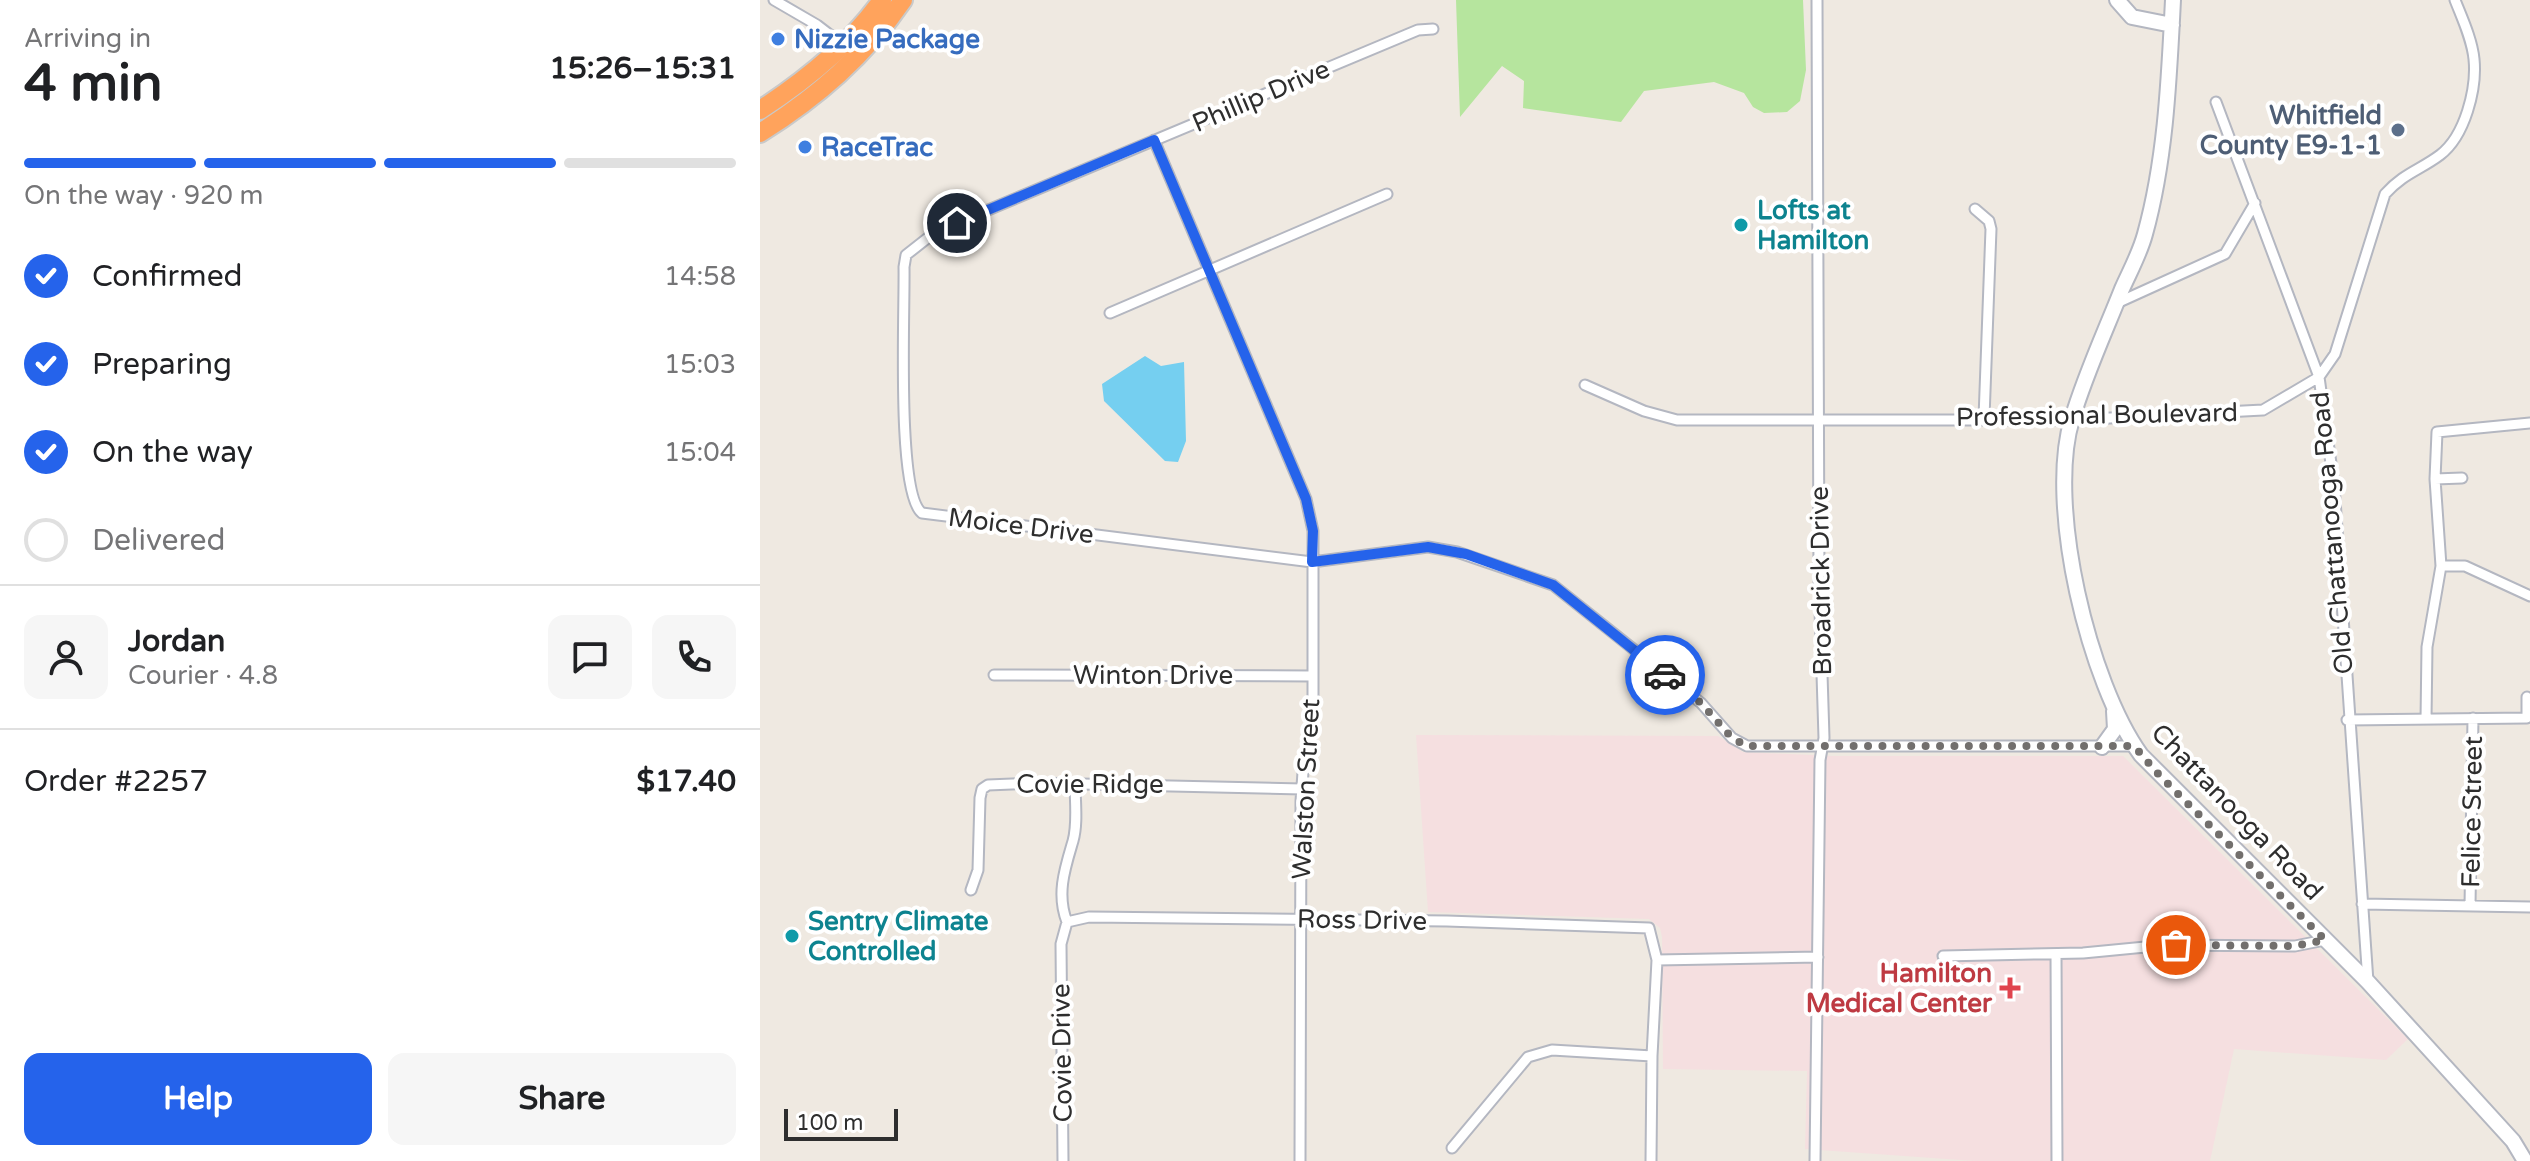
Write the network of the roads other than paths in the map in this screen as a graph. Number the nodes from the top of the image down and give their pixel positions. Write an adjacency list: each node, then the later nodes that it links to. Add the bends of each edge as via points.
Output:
1 (774, 0): 10 (street)
2 (882, 0): 10 (highway)
3 (903, 0): 13 (highway, via 835,79)
4 (1817, 0): 26 (street, Broadrick Drive)
5 (2117, 0): 8 (main road, via 2132,17)
6 (2173, 0): 8 (main road, Chattanooga Road)
7 (2455, 0): 23 (street, Professional Boulevard, via 2475,59 2469,107 2450,146 2403,174 2385,194 2335,354)
8 (2172, 25): 21 (main road, Chattanooga Road, via 2158,182 2144,238)
9 (1433, 29): 14 (street, Phillip Drive, via 1418,30)
10 (843, 45): 12 (highway)
11 (2216, 102): 16 (street, Old Chattanooga Road)
12 (760, 110)
13 (760, 133)
14 (1154, 140): 18 (street, Phillip Drive); 20 (street, Walston Street)
15 (1387, 194): 20 (street)
16 (2255, 203): 21 (street, via 2225,254); 23 (street, Old Chattanooga Road)
17 (1975, 209): 25 (street, via 1991,229)
18 (957, 223)
19 (934, 233): 31 (street, Moice Drive, via 906,255 902,324 904,432 913,502 922,513)
20 (1209, 269): 22 (street); 31 (street, Walston Street, via 1306,499)
21 (2117, 303): 27 (main road, Chattanooga Road)
22 (1110, 313)
23 (2319, 377): 27 (street, Professional Boulevard, via 2263,410); 40 (street, Old Chattanooga Road, via 2334,485)
24 (1585, 385): 26 (street, Professional Boulevard, via 1677,420)
25 (1984, 418): 26 (street, Professional Boulevard); 27 (street, Professional Boulevard)
26 (1820, 420): 41 (street, Broadrick Drive)
27 (2072, 420): 37 (main road, Chattanooga Road, via 2064,492 2069,541 2094,653)
28 (2530, 423): 30 (street, via 2437,432)
29 (2462, 478): 30 (street)
30 (2435, 479): 32 (street)
31 (1312, 562): 35 (street, Walston Street); 41 (street, Moice Drive, via 1428,547 1534,577 1562,592 1701,703 1738,743)
32 (2441, 566): 33 (street, via 2465,566); 39 (street, via 2427,647)
33 (2530, 596)
34 (994, 675): 35 (street, Winton Drive)
35 (1312, 676): 45 (street, Walston Street, via 1313,729)
36 (2527, 697): 38 (street, via 2527,718)
37 (2114, 707): 42 (main road, Chattanooga Road); 43 (main road, via 2115,729)
38 (2473, 718): 39 (street); 48 (street, Felice Street)
39 (2426, 719): 40 (street)
40 (2347, 720): 47 (street, Old Chattanooga Road)
41 (1823, 746): 43 (street, Moice Drive); 55 (street, Broadrick Drive)
42 (2134, 746): 43 (street, Moice Drive); 52 (main road, Chattanooga Road)
43 (2102, 747)
44 (1075, 783): 45 (street, Covie Ridge); 46 (street, Covie Ridge, via 1001,783 982,789 978,870); 51 (street, via 1074,840 1064,865 1062,893)
45 (1302, 789): 50 (street, Walston Street)
46 (971, 890)
47 (2362, 904): 48 (street); 57 (street, Old Chattanooga Road)
48 (2470, 906): 49 (street)
49 (2530, 907)
50 (1300, 918): 51 (street, Ross Drive, via 1089,917); 56 (street, Ross Drive, via 1649,928); 61 (street, Walston Street)
51 (1067, 922): 60 (street, Covie Drive, via 1061,944)
52 (2325, 940): 53 (street, via 2295,946 2129,946); 57 (main road, Chattanooga Road)
53 (2056, 954): 54 (street); 64 (street)
54 (1943, 956)
55 (1818, 957): 56 (street); 63 (street, Broadrick Drive)
56 (1657, 960): 58 (street)
57 (2368, 982): 65 (main road, Chattanooga Road, via 2513,1141)
58 (1652, 1056): 59 (street, via 1552,1050 1528,1057); 62 (street)
59 (1452, 1148)
60 (1063, 1161)
61 (1300, 1161)
62 (1651, 1161)
63 (1815, 1161)
64 (2057, 1161)
65 (2525, 1161)

